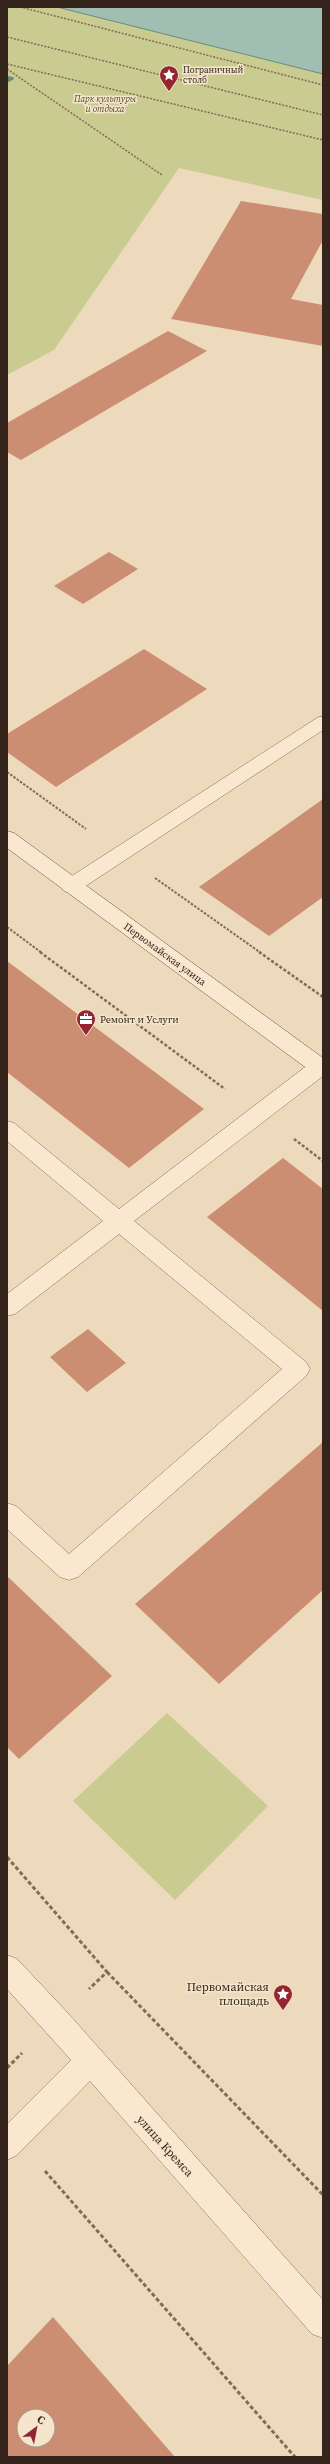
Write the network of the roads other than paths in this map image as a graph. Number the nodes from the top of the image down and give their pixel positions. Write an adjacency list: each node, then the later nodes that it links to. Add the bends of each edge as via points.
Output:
1 (323, 722): 3 (main road)
2 (7, 838): 3 (main road, Первомайская улица)
3 (71, 886): 4 (main road, Первомайская улица)
4 (321, 1068): 6 (main road, via 257,1113)
5 (7, 1129): 6 (main road)
6 (119, 1221): 7 (main road); 8 (main road, via 298,1369 69,1569)
7 (7, 1307)
8 (7, 1514)
9 (7, 1969): 10 (main road, улица Кремса)
10 (90, 2061): 11 (main road); 12 (main road, улица Кремса)
11 (11, 2141)
12 (323, 2323)

